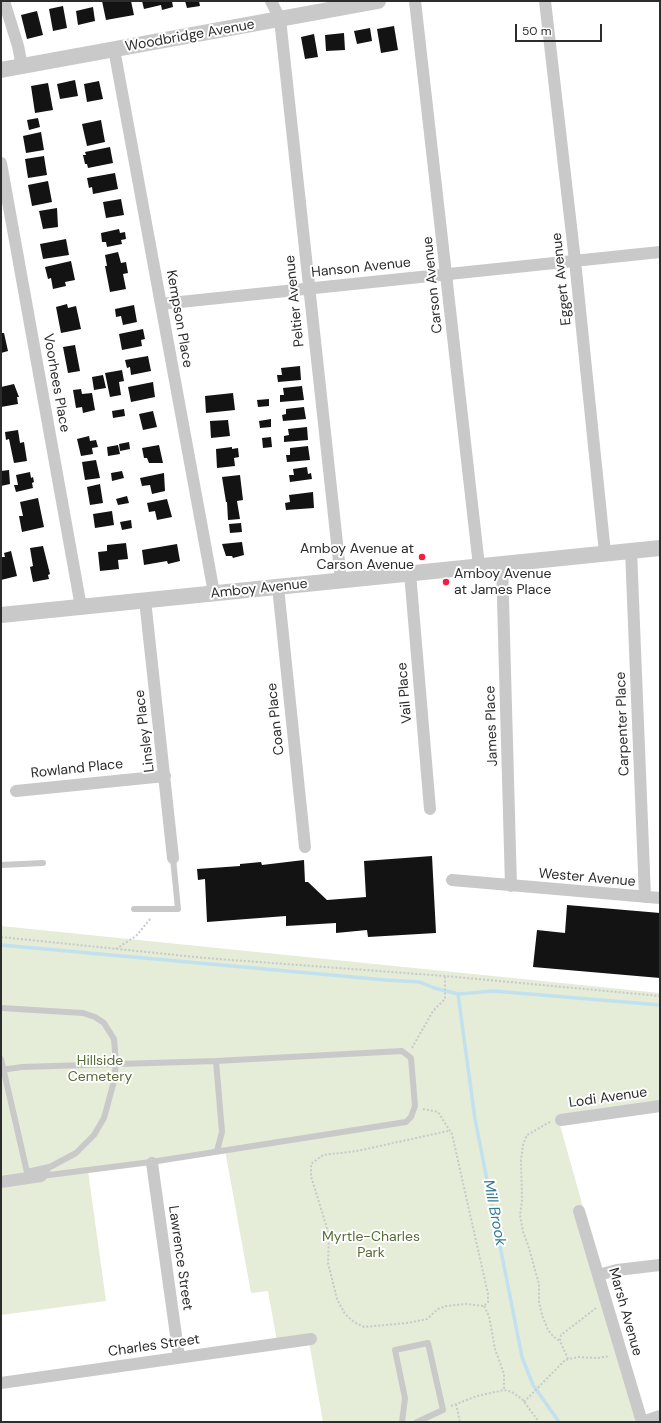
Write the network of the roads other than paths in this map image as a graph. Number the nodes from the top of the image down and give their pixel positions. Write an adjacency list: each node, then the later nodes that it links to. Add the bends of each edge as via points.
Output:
1 (4, 1): 8 (street)
2 (271, 1): 6 (street)
3 (378, 1): 6 (street, Woodbridge Avenue)
4 (415, 1): 13 (street, Carson Avenue)
5 (545, 1): 12 (street, Eggert Avenue)
6 (280, 19): 7 (street, Woodbridge Avenue); 14 (street, Peltier Avenue)
7 (114, 49): 8 (street, Woodbridge Avenue); 15 (street, Kempson Place)
8 (22, 66): 9 (street, Woodbridge Avenue)
9 (1, 70)
10 (1, 163): 26 (street, Voorhees Place)
11 (660, 252): 12 (street, Hanson Avenue)
12 (575, 261): 13 (street, Hanson Avenue); 18 (street, Eggert Avenue)
13 (447, 274): 14 (street, Hanson Avenue); 20 (street, Carson Avenue)
14 (308, 288): 15 (street, Hanson Avenue); 22 (street, Peltier Avenue)
15 (161, 304): 24 (street, Kempson Place)
16 (660, 548): 17 (street, Amboy Avenue)
17 (631, 550): 18 (street, Amboy Avenue); 37 (street, Carpenter Place)
18 (605, 554): 19 (street, Amboy Avenue)
19 (502, 564): 20 (street, Amboy Avenue); 36 (street, James Place)
20 (480, 566): 21 (street, Amboy Avenue)
21 (410, 574): 22 (street, Amboy Avenue); 30 (street, Vail Place)
22 (341, 580): 23 (street, Amboy Avenue)
23 (278, 587): 24 (street, Amboy Avenue); 31 (street, Coan Place)
24 (214, 594): 25 (street, Amboy Avenue)
25 (144, 600): 26 (street, Amboy Avenue); 28 (street, Linsley Place)
26 (81, 607): 27 (street, Amboy Avenue)
27 (1, 615)
28 (165, 776): 29 (street, Rowland Place); 32 (street, Linsley Place)
29 (16, 790)
30 (430, 809)
31 (305, 848)
32 (173, 858): 39 (lane, via 178,909)
33 (43, 863): 34 (lane)
34 (1, 865)
35 (452, 880): 36 (street, Wester Avenue)
36 (511, 886): 37 (street, Wester Avenue)
37 (644, 897): 38 (street, Wester Avenue)
38 (660, 898)
39 (134, 909)
40 (1, 1008): 43 (lane, via 84,1013 95,1017 104,1023 112,1035)
41 (1, 1059): 44 (lane)
42 (216, 1061): 43 (lane); 47 (lane, via 222,1132); 47 (lane, via 402,1051 408,1055 411,1063 414,1110 411,1117 403,1122)
43 (116, 1064): 44 (lane); 49 (lane, via 104,1118 94,1135 76,1153)
44 (2, 1070): 49 (lane, via 27,1172)
45 (660, 1106): 46 (street, Lodi Avenue)
46 (561, 1120)
47 (217, 1151): 50 (lane)
48 (152, 1163): 56 (street, Lawrence Street)
49 (50, 1167): 50 (lane)
50 (41, 1176): 51 (street)
51 (1, 1182)
52 (579, 1211): 54 (street, Marsh Avenue)
53 (660, 1265): 54 (street)
54 (598, 1275): 61 (street, Marsh Avenue)
55 (311, 1339): 56 (street, Charles Street)
56 (179, 1357): 57 (street, Charles Street)
57 (1, 1383)
58 (660, 1416): 61 (street)
59 (402, 1422): 60 (lane, via 405,1398 395,1350 428,1343 443,1410)
60 (417, 1422)
61 (642, 1422)

